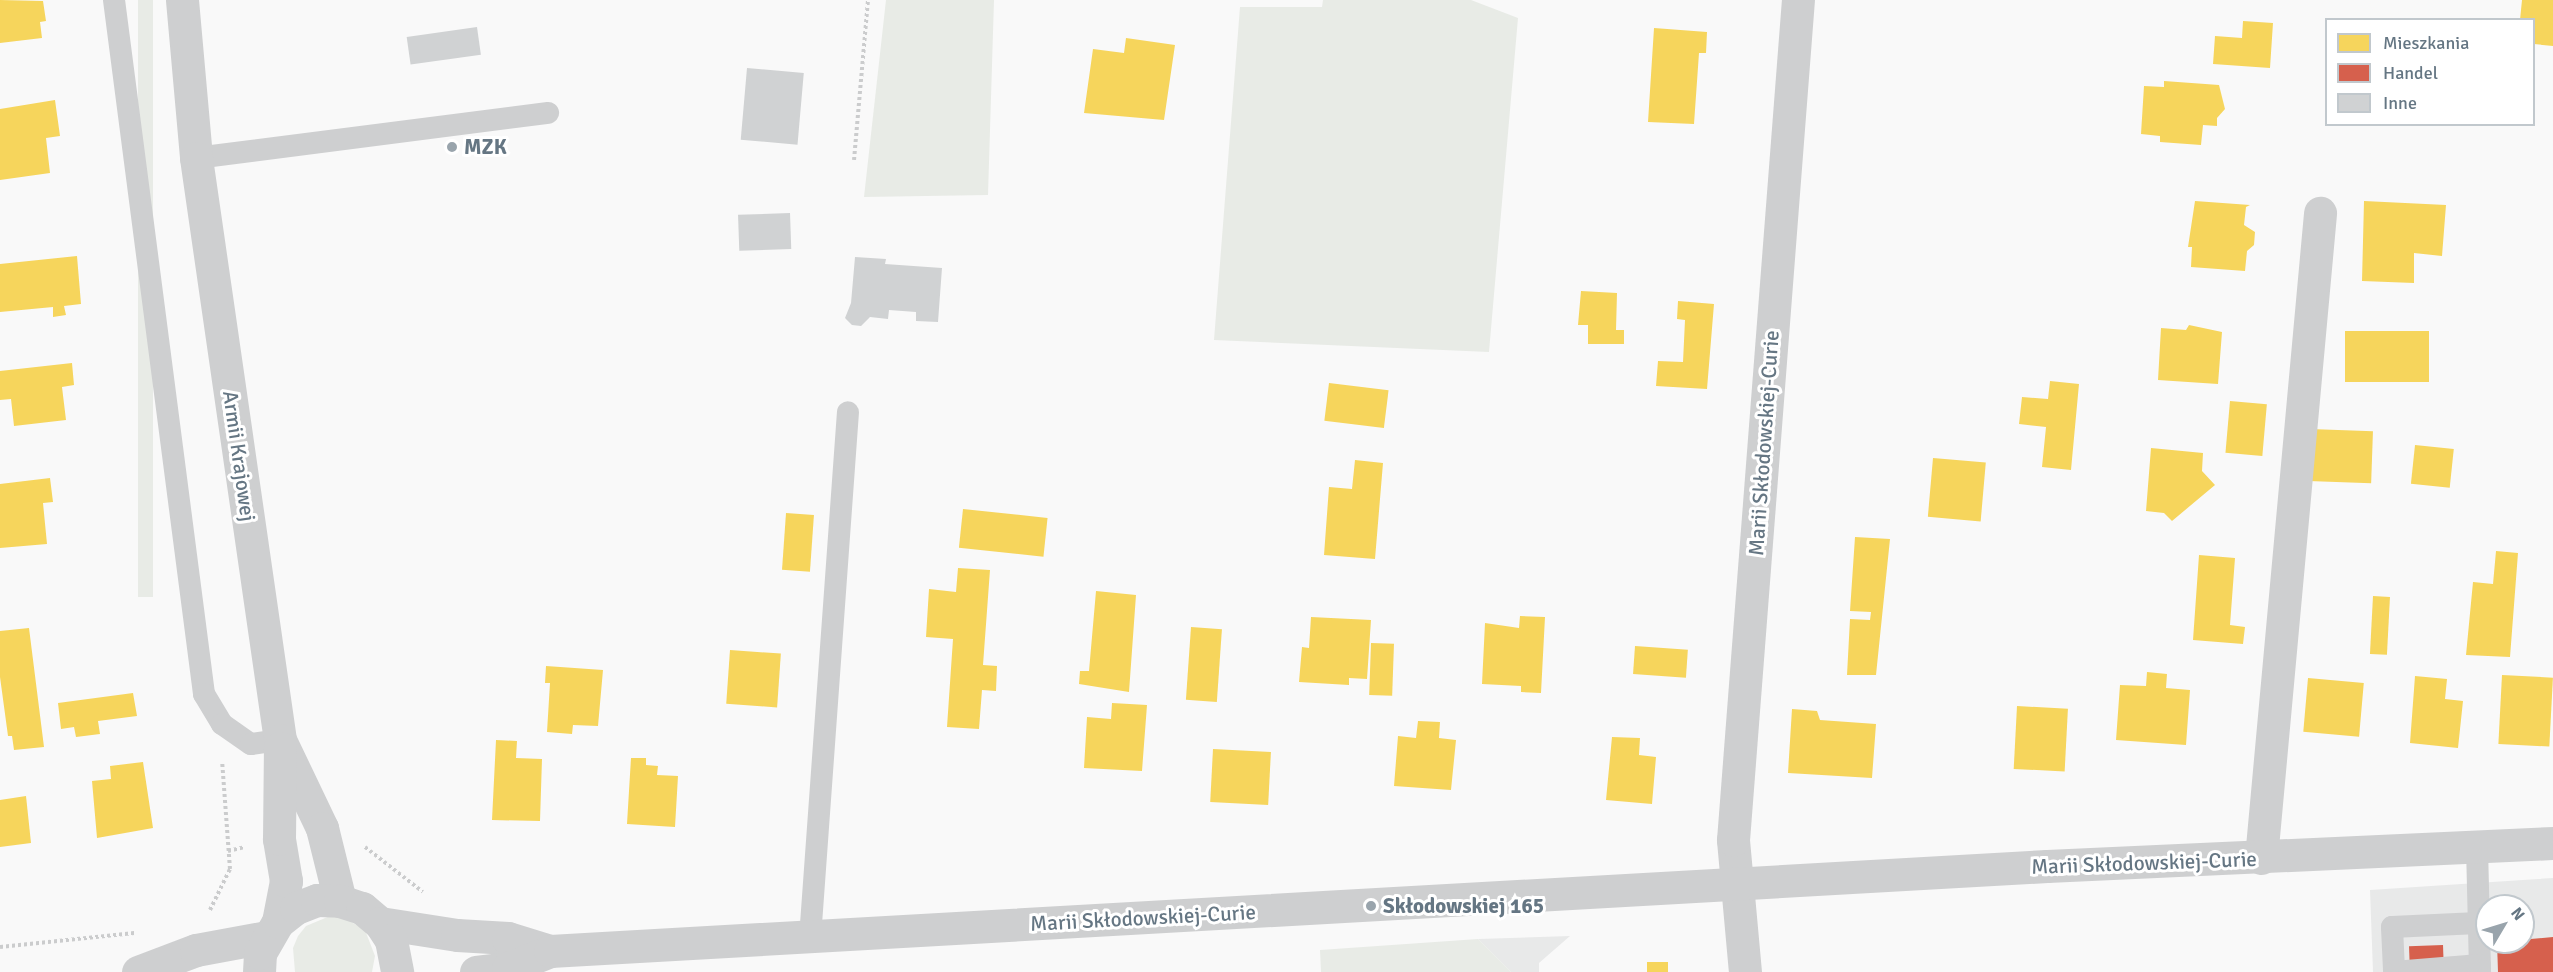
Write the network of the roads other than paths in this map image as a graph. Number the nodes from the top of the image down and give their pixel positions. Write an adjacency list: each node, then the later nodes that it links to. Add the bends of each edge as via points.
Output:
1 (114, 0): 8 (lane, via 204,694 222,724 251,744)
2 (182, 0): 5 (street, Armii Krajowej)
3 (1798, 0): 12 (street, Marii Skłodowskiej-Curie, via 1733,840)
4 (548, 113): 5 (lane)
5 (196, 158): 8 (street, Armii Krajowej)
6 (2320, 213): 11 (street)
7 (848, 412): 18 (lane)
8 (280, 740): 14 (street, Armii Krajowej, via 322,828); 17 (street, via 279,839 286,881)
9 (2553, 843): 10 (street, Marii Skłodowskiej-Curie)
10 (2477, 847): 11 (street, Marii Skłodowskiej-Curie); 13 (lane)
11 (2261, 858): 12 (street, Marii Skłodowskiej-Curie, via 2047,866)
12 (1736, 886): 18 (street, Marii Skłodowskiej-Curie); 26 (street, Marii Skłodowskiej-Curie)
13 (2478, 894)
14 (340, 900): 15 (street, via 362,908); 17 (street, via 318,900 296,908)
15 (380, 923): 19 (street, Marii Skłodowskiej-Curie, via 508,938); 24 (street, via 391,940)
16 (2475, 923): 21 (lane, via 2392,927)
17 (273, 929): 22 (street, via 196,950); 23 (street, via 260,953)
18 (810, 938): 19 (street, Marii Skłodowskiej-Curie)
19 (550, 951): 25 (street, Marii Skłodowskiej-Curie, via 508,968)
20 (2480, 968): 21 (lane)
21 (2394, 971)
22 (138, 972)
23 (259, 972)
24 (397, 972)
25 (476, 972)
26 (1745, 972)

